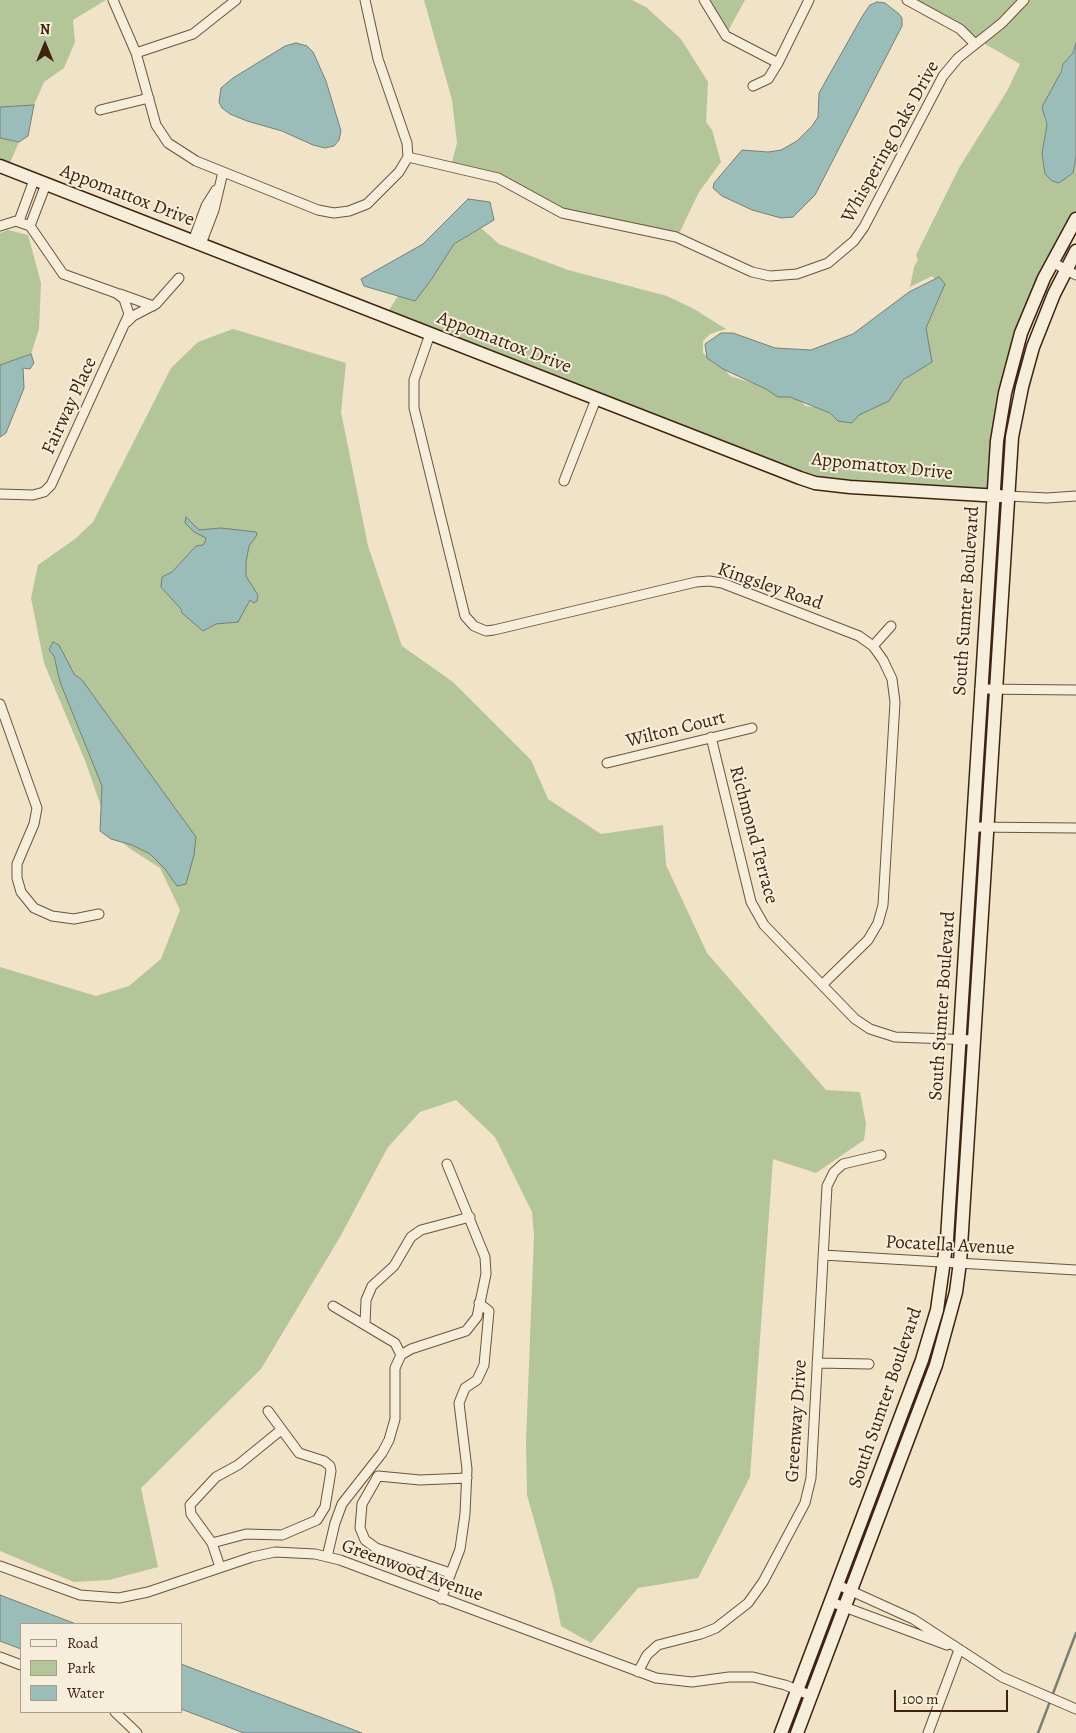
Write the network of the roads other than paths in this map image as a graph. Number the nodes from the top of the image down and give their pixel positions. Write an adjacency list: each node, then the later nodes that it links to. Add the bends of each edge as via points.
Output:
1 (113, 0): 9 (street)
2 (236, 0): 9 (street, via 194,34)
3 (365, 0): 14 (street, via 378,59 407,143)
4 (704, 0): 10 (street, via 726,36)
5 (809, 0): 10 (street)
6 (907, 0): 8 (street, via 960,29)
7 (1024, 0): 8 (street, Whispering Oaks Drive)
8 (975, 44): 14 (street, Whispering Oaks Drive, via 952,64 938,83 854,242 828,263 797,274 770,276 752,272 681,238 570,215 549,208 498,178)
9 (136, 53): 12 (street)
10 (778, 63): 11 (street, via 768,79)
11 (753, 86)
12 (149, 98): 13 (street); 16 (street, via 156,125 168,143 185,156)
13 (100, 110)
14 (408, 157): 16 (street, via 399,172 371,200 355,210 342,213 318,210)
15 (0, 166): 17 (main road, Appomattox Drive)
16 (223, 172): 22 (street, via 206,206)
17 (40, 182): 19 (street); 21 (street); 22 (main road, Appomattox Drive)
18 (1076, 219): 24 (main road, South Sumter Boulevard)
19 (18, 221): 20 (street); 21 (street)
20 (0, 226)
21 (30, 226): 27 (street, via 63,274)
22 (197, 243): 30 (main road, Appomattox Drive)
23 (1076, 250): 25 (main road, South Sumter Boulevard)
24 (1052, 262): 25 (street); 34 (main road, South Sumter Boulevard, via 1033,303 1009,377 998,434)
25 (1071, 272): 35 (main road, South Sumter Boulevard, via 1038,332 1022,387 1012,437)
26 (179, 278): 28 (street)
27 (116, 293): 28 (street); 29 (street, Fairway Place, via 128,306)
28 (153, 306): 29 (street, via 132,316)
29 (126, 324): 33 (street, Fairway Place, via 51,486 39,494)
30 (430, 334): 31 (main road, Appomattox Drive); 38 (street, Kingsley Road, via 414,380 414,408 465,616 474,626 486,631 494,630 709,581 722,583 851,633)
31 (596, 399): 32 (street); 34 (main road, Appomattox Drive, via 815,483)
32 (564, 481)
33 (0, 496)
34 (993, 496): 35 (main road, Appomattox Drive); 39 (main road, South Sumter Boulevard)
35 (1008, 496): 36 (street); 40 (main road, South Sumter Boulevard)
36 (1076, 496)
37 (892, 626): 38 (street)
38 (873, 646): 50 (street, Kingsley Road, via 890,672 895,694 883,905 868,940)
39 (980, 689): 40 (street); 46 (main road, South Sumter Boulevard)
40 (996, 689): 41 (street); 47 (main road, South Sumter Boulevard)
41 (1076, 690)
42 (0, 704): 49 (street, via 37,808 17,864 21,892 28,902 45,914 74,919)
43 (752, 728): 44 (street, Wilton Court)
44 (711, 738): 45 (street, Wilton Court); 50 (street, Richmond Terrace, via 754,911)
45 (607, 763)
46 (972, 827): 47 (street); 51 (main road, South Sumter Boulevard)
47 (988, 828): 48 (street); 52 (main road, South Sumter Boulevard)
48 (1076, 828)
49 (99, 914)
50 (822, 985): 51 (street, Richmond Terrace, via 855,1019 876,1032 895,1037)
51 (959, 1040): 52 (street, Richmond Terrace); 57 (main road, South Sumter Boulevard)
52 (974, 1040): 58 (main road, South Sumter Boulevard)
53 (881, 1155): 56 (street, Greenway Drive, via 848,1161 829,1179)
54 (447, 1164): 55 (street)
55 (470, 1217): 60 (street, via 485,1257 486,1274); 62 (street, via 421,1230 411,1237 394,1266 372,1286 366,1300)
56 (823, 1255): 57 (street, Pocatella Avenue); 64 (street, Greenway Drive)
57 (945, 1261): 58 (street, Pocatella Avenue); 78 (main road, South Sumter Boulevard, via 928,1344)
58 (960, 1262): 59 (street, Pocatella Avenue); 79 (main road, South Sumter Boulevard, via 952,1313 936,1365)
59 (1076, 1270)
60 (479, 1303): 63 (street, via 475,1320 466,1331); 68 (street, via 489,1311 484,1365 477,1380 465,1388 459,1403)
61 (333, 1306): 62 (street)
62 (365, 1324): 63 (street, via 395,1343)
63 (401, 1355): 69 (street, via 396,1368 396,1414 391,1435 382,1453)
64 (817, 1364): 65 (street); 86 (street, Greenway Drive, via 810,1490 763,1582 748,1603 730,1619 701,1634 658,1645 647,1655)
65 (869, 1364)
66 (268, 1411): 67 (street)
67 (281, 1430): 71 (street, via 299,1453 330,1466); 73 (street, via 192,1500 191,1514)
68 (467, 1478): 70 (street, via 420,1480 378,1476); 77 (street, via 460,1549)
69 (351, 1490): 70 (street); 72 (street)
70 (366, 1496): 77 (street, via 360,1528 365,1540 376,1548)
71 (327, 1498): 72 (street); 73 (street, via 317,1520 287,1532 246,1534)
72 (342, 1504): 74 (street)
73 (212, 1543): 76 (street)
74 (327, 1557): 76 (street, Greenwood Avenue, via 303,1552 275,1552); 80 (street, Greenwood Avenue)
75 (0, 1566): 76 (street, Greenwood Avenue, via 80,1595 106,1598 148,1592)
76 (220, 1567)
77 (450, 1573): 80 (street)
78 (838, 1586): 79 (street); 81 (main road, South Sumter Boulevard)
79 (851, 1591): 82 (main road, South Sumter Boulevard); 83 (street, via 913,1619)
80 (441, 1598): 86 (street, Greenwood Avenue)
81 (831, 1602): 82 (street); 87 (main road, South Sumter Boulevard)
82 (845, 1607): 83 (street); 88 (main road, South Sumter Boulevard)
83 (959, 1650): 89 (street, via 1024,1688); 94 (street)
84 (0, 1657): 85 (street)
85 (20, 1665)
86 (638, 1672): 87 (street, Greenwood Avenue, via 681,1682 753,1677)
87 (798, 1690): 88 (street, Greenwood Avenue); 92 (main road, South Sumter Boulevard)
88 (812, 1696): 93 (main road, South Sumter Boulevard)
89 (1076, 1709)
90 (116, 1713): 91 (street)
91 (137, 1733)
92 (782, 1733)
93 (797, 1733)
94 (928, 1733)

